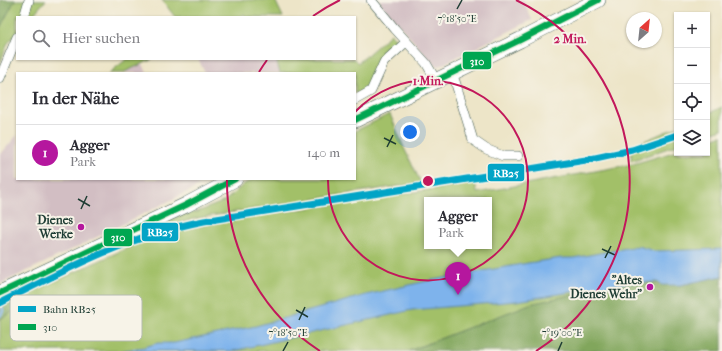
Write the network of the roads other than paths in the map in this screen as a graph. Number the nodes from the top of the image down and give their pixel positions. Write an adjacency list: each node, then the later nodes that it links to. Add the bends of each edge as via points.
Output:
1 (29, 0): 4 (street)
2 (371, 0): 6 (street)
3 (598, 0): 7 (main road)
4 (24, 16)
5 (16, 39): 8 (street)
6 (406, 42): 9 (street, via 426,63); 10 (street, via 384,62 371,91)
7 (451, 73): 9 (main road); 12 (street, via 473,140 502,156)
8 (0, 78)
9 (436, 80): 11 (main road)
10 (356, 99)
11 (356, 120)
12 (518, 156)
13 (233, 180): 14 (main road)
14 (0, 293)

